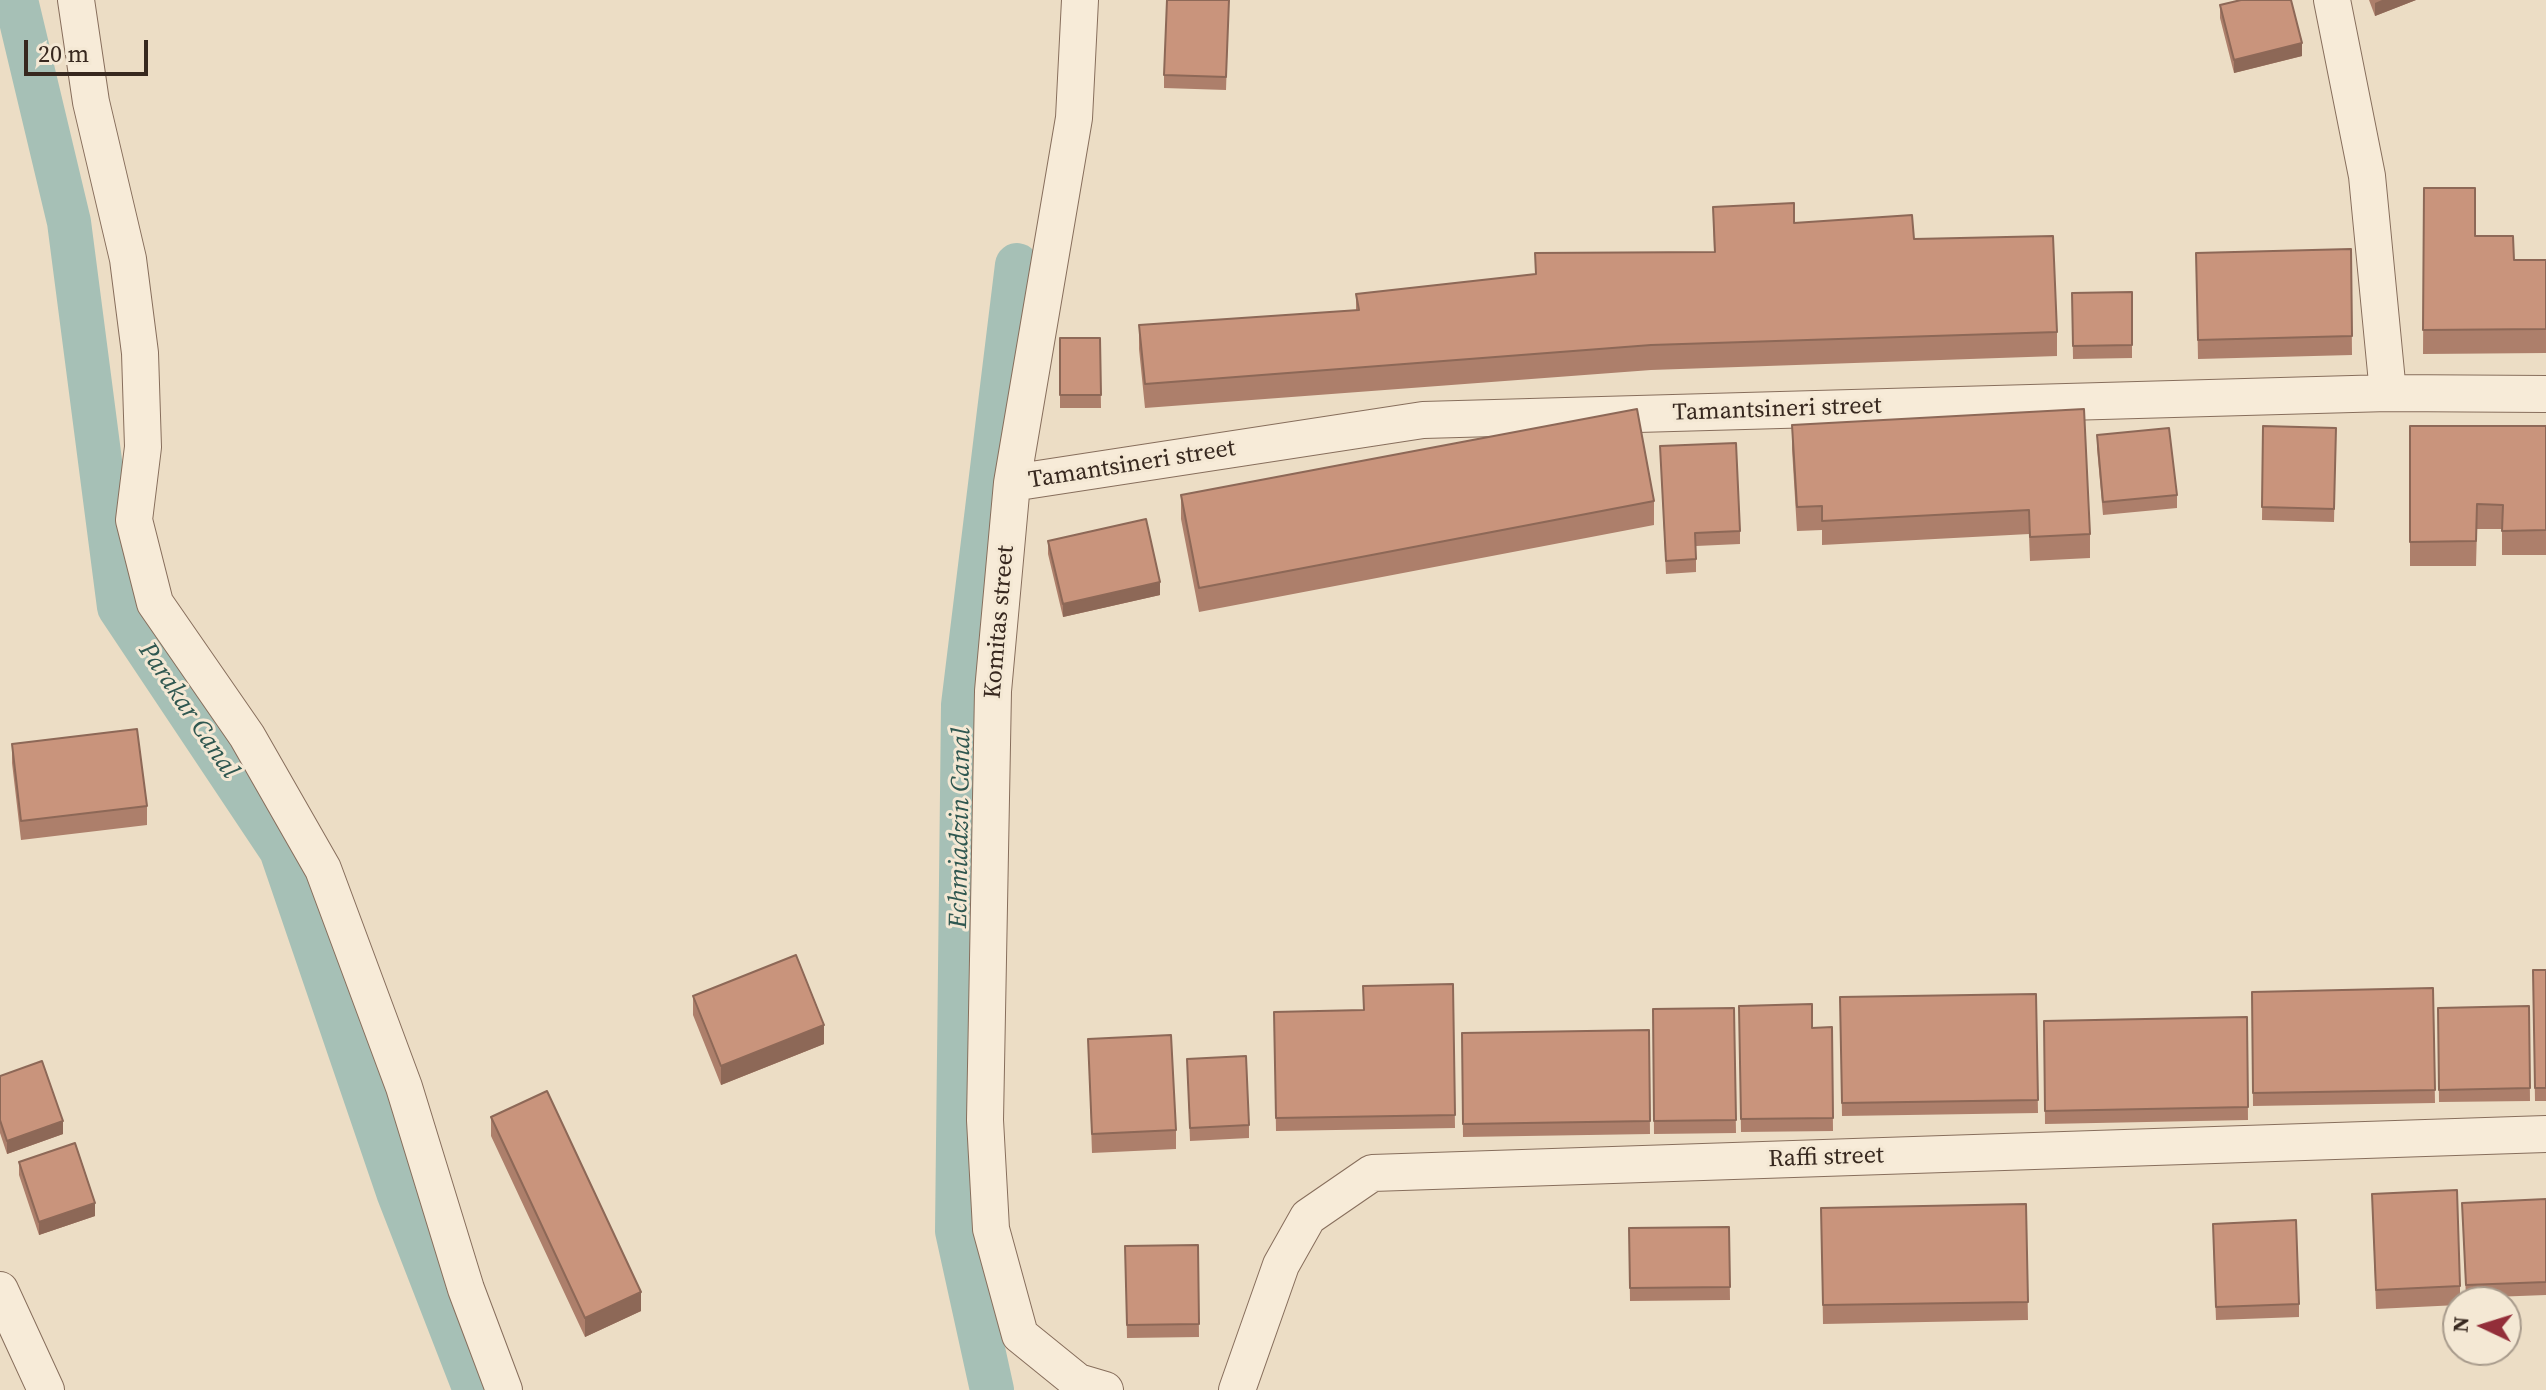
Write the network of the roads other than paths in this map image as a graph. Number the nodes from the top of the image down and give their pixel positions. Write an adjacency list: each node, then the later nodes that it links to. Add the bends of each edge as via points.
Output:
1 (76, 0): 10 (street, via 91,102 128,259 140,353 143,447 134,520 155,603 247,736 323,869 404,1087 466,1289)
2 (1080, 0): 6 (street, Komitas street, via 1074,118)
3 (2332, 0): 4 (street, via 2367,176)
4 (2388, 393): 5 (street, Tamantsineri street); 6 (street, Tamantsineri street, via 1423,420)
5 (2546, 394)
6 (1012, 483): 11 (street, Komitas street, via 993,691 985,1120 991,1229 1020,1335 1078,1382)
7 (2546, 1134): 12 (street, Raffi street, via 1372,1173 1308,1217 1281,1265)
8 (0, 1290): 9 (street)
9 (46, 1390)
10 (504, 1390)
11 (1105, 1390)
12 (1237, 1390)

